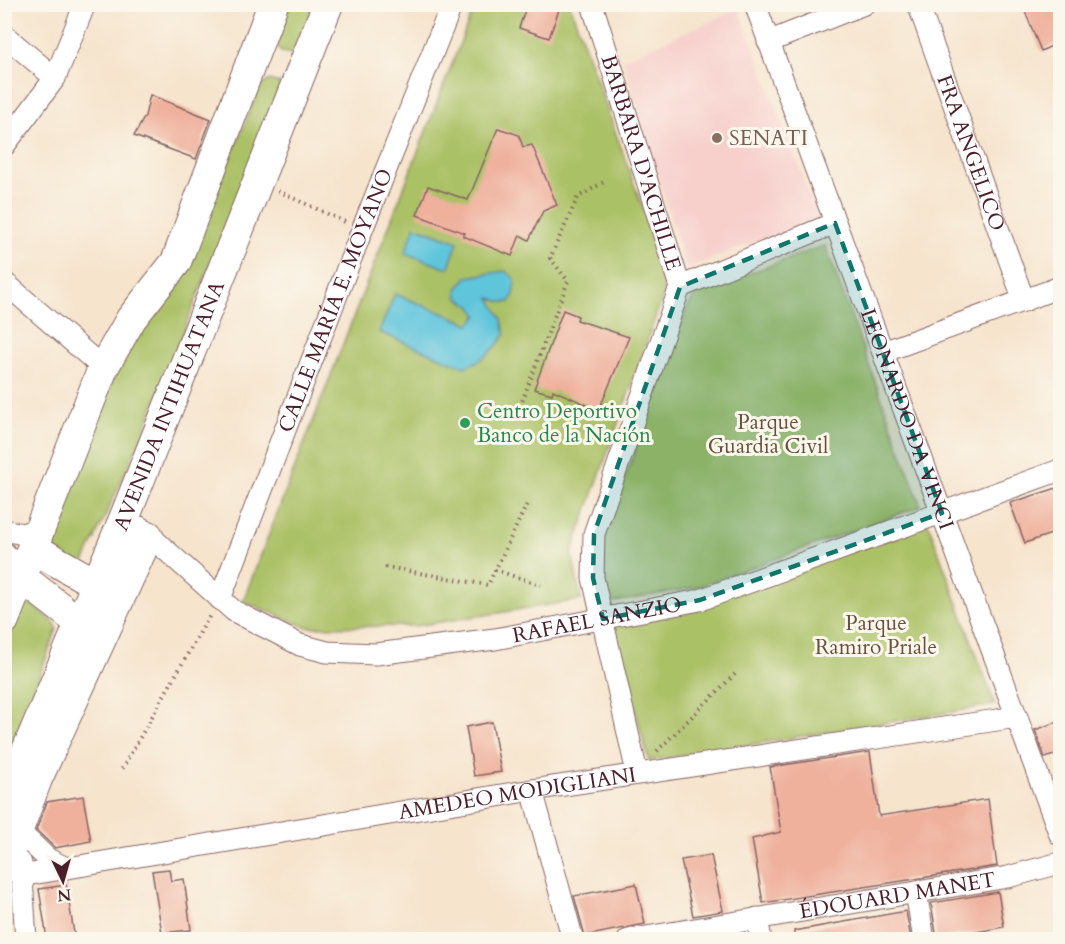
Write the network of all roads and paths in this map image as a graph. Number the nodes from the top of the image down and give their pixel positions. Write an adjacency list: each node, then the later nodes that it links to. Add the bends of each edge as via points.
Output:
1 (85, 4): 13 (street)
2 (273, 4): 11 (main road)
3 (327, 4): 12 (main road, AVENIDA INTIHUATANA)
4 (452, 4): 18 (street, CALLE MARÍA E. MOYANO)
5 (592, 4): 20 (street, BARBARA D'ACHILLE)
6 (754, 4): 10 (street, LEONARDO DA VINCI)
7 (864, 4): 10 (street)
8 (918, 4): 22 (street, FRA ANGELICO)
9 (4, 35): 13 (street)
10 (768, 42): 17 (street, LEONARDO DA VINCI)
11 (255, 56): 12 (main road); 24 (main road, via 177,262 131,319)
12 (302, 73): 15 (main road, AVENIDA INTIHUATANA)
13 (55, 78): 14 (street)
14 (4, 146)
15 (258, 182): 18 (path); 29 (main road, AVENIDA INTIHUATANA)
16 (604, 182): 25 (path, via 578,197 550,258 568,281)
17 (835, 223): 20 (street); 23 (street, LEONARDO DA VINCI)
18 (362, 230): 39 (street, CALLE MARÍA E. MOYANO)
19 (4, 282): 24 (street)
20 (680, 287): 40 (street, BARBARA D'ACHILLE, via 594,534 593,578)
21 (1060, 287): 22 (street)
22 (1024, 301): 23 (street)
23 (883, 352): 28 (street, LEONARDO DA VINCI)
24 (103, 368): 32 (main road)
25 (518, 412)
26 (1060, 470): 28 (street, RAFAEL SANZIO)
27 (528, 502): 35 (path)
28 (942, 513): 40 (street, RAFAEL SANZIO, via 700,600); 44 (street, LEONARDO DA VINCI)
29 (126, 514): 31 (street, RAFAEL SANZIO); 33 (main road, AVENIDA INTIHUATANA)
30 (4, 530): 32 (street, via 23,534)
31 (148, 536): 33 (street); 39 (street, RAFAEL SANZIO); 48 (main road)
32 (26, 542): 36 (main road); 37 (main road)
33 (114, 544): 37 (main road, AVENIDA INTIHUATANA)
34 (386, 567): 35 (path, via 488,585)
35 (495, 570): 38 (path)
36 (21, 577): 41 (main road); 42 (main road)
37 (96, 584): 42 (main road, AVENIDA INTIHUATANA)
38 (542, 585)
39 (220, 599): 40 (street, RAFAEL SANZIO, via 234,611 300,645 351,654 495,639); 45 (path)
40 (603, 619): 46 (street, BARBARA D'ACHILLE)
41 (4, 620)
42 (80, 623): 48 (main road, AVENIDA INTIHUATANA)
43 (735, 674): 46 (path)
44 (1017, 717): 46 (street, AMEDEO MODIGLIANI); 50 (street, LEONARDO DA VINCI)
45 (123, 769)
46 (637, 773): 47 (street, AMEDEO MODIGLIANI)
47 (532, 790): 52 (street, AMEDEO MODIGLIANI); 59 (street)
48 (15, 805): 49 (street); 53 (main road)
49 (23, 835): 52 (street, via 48,860); 53 (street)
50 (1060, 835)
51 (1060, 863): 55 (street, ÉDOUARD MANET, via 1008,877)
52 (64, 867): 53 (street, AMEDEO MODIGLIANI)
53 (12, 872): 54 (street); 58 (street)
54 (4, 892)
55 (916, 892): 57 (street, ÉDOUARD MANET); 62 (street)
56 (4, 908): 58 (street, via 13,910)
57 (757, 918): 60 (street, ÉDOUARD MANET); 61 (street)
58 (25, 933)
59 (573, 939)
60 (628, 939)
61 (761, 939)
62 (924, 939)

